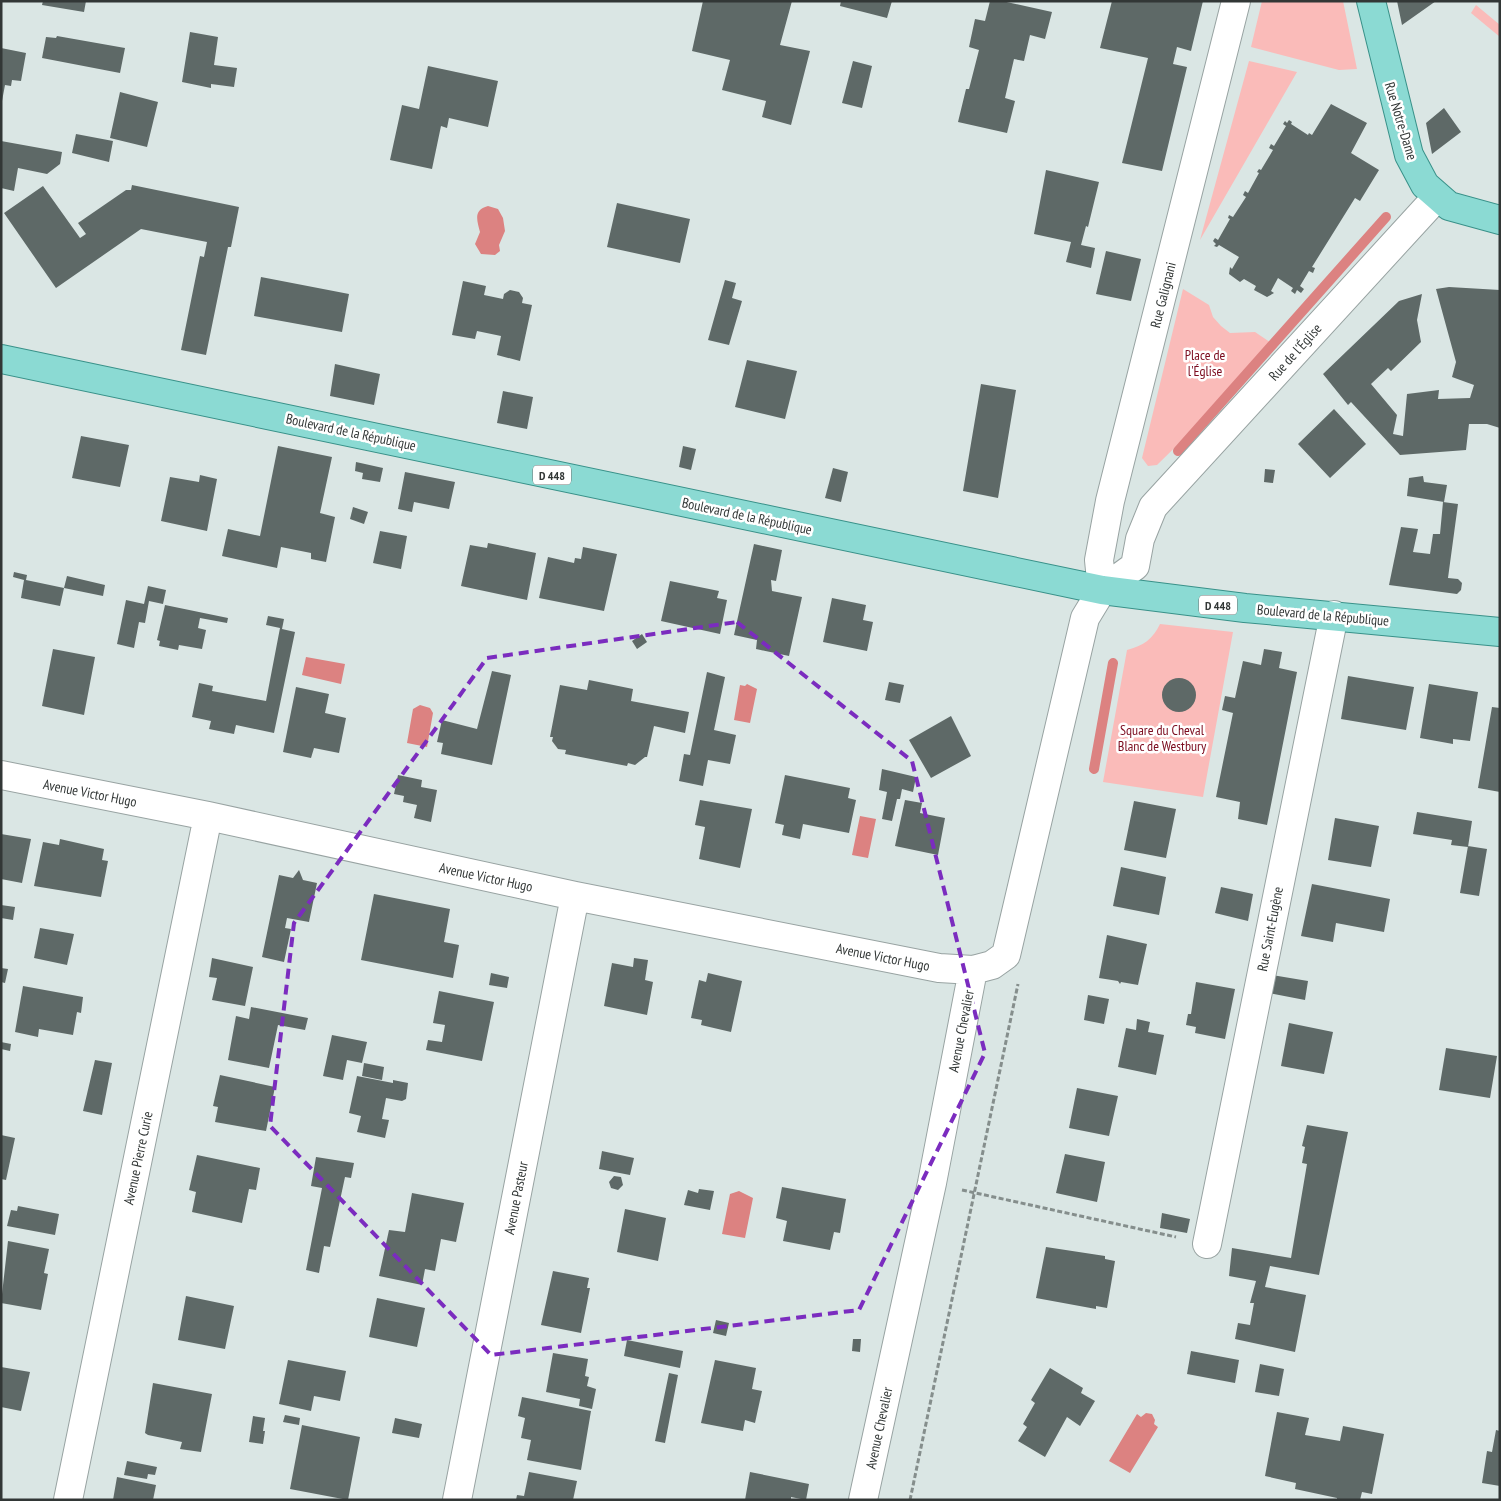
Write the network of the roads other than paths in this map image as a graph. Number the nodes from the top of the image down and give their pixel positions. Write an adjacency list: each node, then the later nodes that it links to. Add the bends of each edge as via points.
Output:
1 (1236, 1): 6 (street, Rue Galignani)
2 (1371, 1): 3 (main road, Rue Notre-Dame, via 1409,156 1425,185)
3 (1437, 197): 4 (main road, Rue Notre-Dame, via 1449,206); 7 (street, Rue de l'Église)
4 (1500, 220)
5 (1, 359): 8 (main road, Boulevard de la République / D 448)
6 (1110, 502): 7 (street); 8 (street, Rue Galignani, via 1099,560)
7 (1153, 507): 8 (street, Rue de l'Église, via 1140,539 1135,566)
8 (1102, 590): 9 (main road, Boulevard de la République / D 448, via 1244,608); 14 (street, via 1085,618 1078,641 1006,955 992,965)
9 (1334, 615): 10 (main road, Boulevard de la République / D 448); 15 (street, Rue Saint-Eugène)
10 (1500, 632)
11 (1, 775): 12 (street, Avenue Victor Hugo)
12 (208, 816): 13 (street, Avenue Victor Hugo); 16 (street, Avenue Pierre Curie)
13 (575, 896): 14 (street, Avenue Victor Hugo, via 939,968); 17 (street, Avenue Pasteur)
14 (973, 970): 18 (street, Avenue Chevalier, via 932,1184)
15 (1207, 1244)
16 (68, 1500)
17 (457, 1500)
18 (863, 1500)

